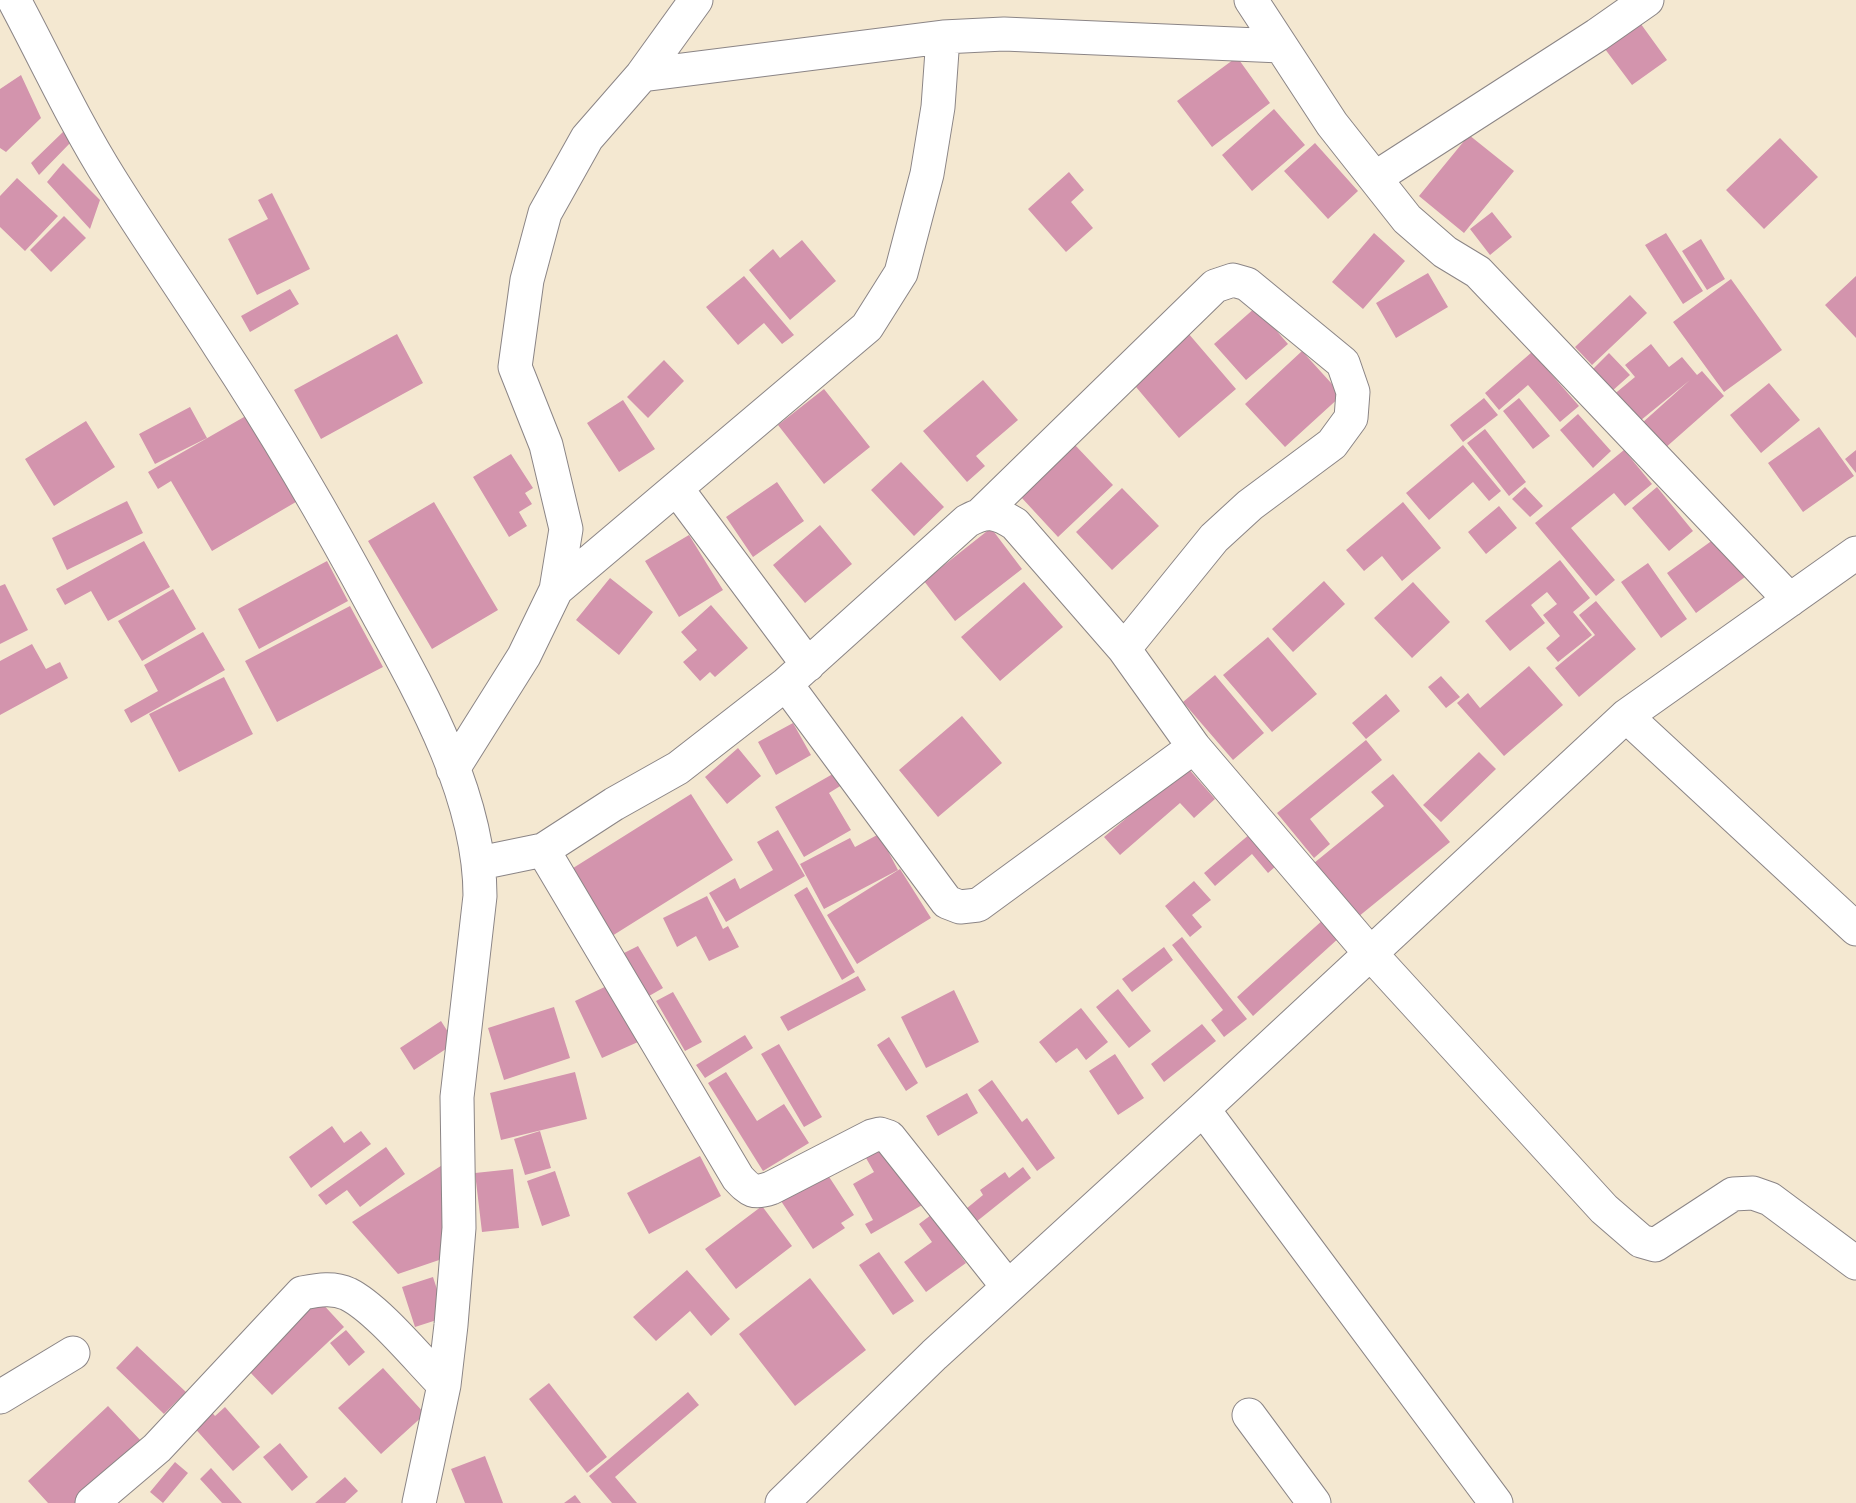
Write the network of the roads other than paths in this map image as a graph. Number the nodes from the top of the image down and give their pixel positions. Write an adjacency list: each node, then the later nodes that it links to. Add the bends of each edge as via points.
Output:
1 (12, 0): 5 (street); 19 (street, via 109,178 222,350 347,557 405,664)
2 (696, 0): 8 (street)
3 (1251, 0): 7 (street)
4 (1647, 0): 9 (street)
5 (0, 10)
6 (943, 37): 7 (street, via 1004,34); 8 (street); 10 (street, via 938,107 927,174 901,273 867,327)
7 (1281, 46): 9 (street, via 1332,124)
8 (642, 75): 13 (street, via 587,138 545,213 527,280 515,367 546,445 566,529)
9 (1375, 178): 14 (street, via 1407,219 1445,252 1478,272)
10 (677, 489): 13 (street); 16 (street)
11 (982, 513): 15 (street, via 1002,516 1015,524); 15 (street, via 1215,286 1233,280 1247,284 1343,363 1353,392 1351,418 1332,444 1214,538); 16 (street, via 967,521)
12 (1856, 553): 14 (street)
13 (556, 590): 19 (street, via 524,656)
14 (1790, 600): 17 (street)
15 (1124, 649): 18 (street)
16 (797, 674): 18 (street, via 947,902 960,907 978,905); 20 (street, via 678,768)
17 (1626, 716): 22 (street); 23 (street)
18 (1194, 747): 23 (street)
19 (453, 769): 21 (street)
20 (543, 850): 21 (street); 26 (street, via 749,1191 757,1193 771,1188 872,1136 889,1137)
21 (480, 863): 28 (street, via 480,896 457,1097 459,1228)
22 (1856, 929)
23 (1370, 953): 24 (street); 25 (street, via 1604,1209 1641,1242 1655,1245 1733,1194 1753,1193 1770,1199)
24 (1203, 1109): 26 (street); 35 (street)
25 (1856, 1263)
26 (1008, 1287): 33 (street)
27 (73, 1353): 29 (street)
28 (444, 1385): 31 (street, via 368,1308 348,1294 326,1288 302,1293 157,1448); 32 (street)
29 (0, 1397)
30 (1249, 1415): 34 (street)
31 (92, 1503)
32 (419, 1503)
33 (782, 1503)
34 (1314, 1503)
35 (1496, 1503)

